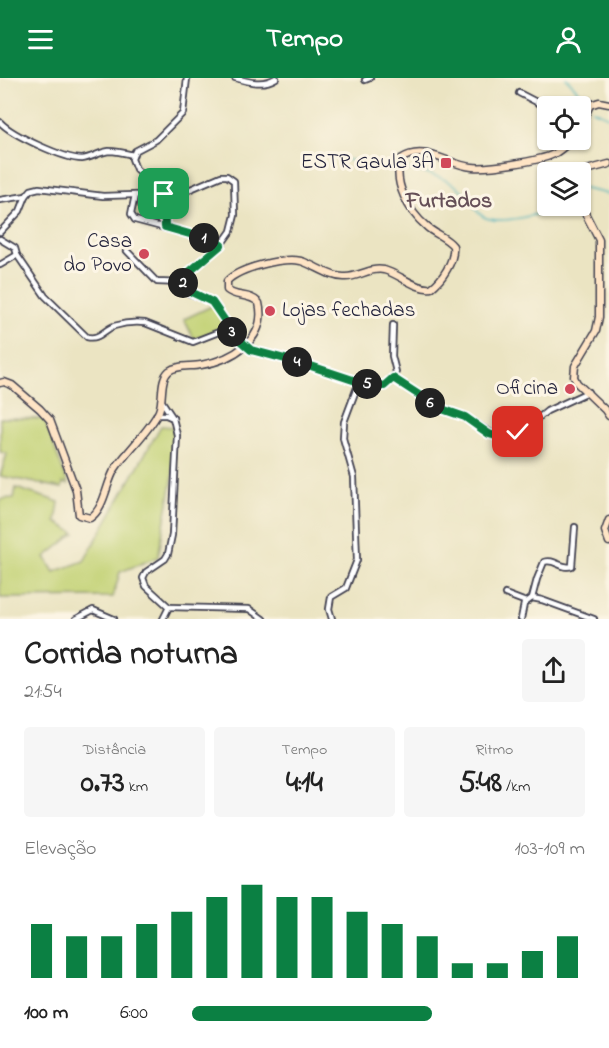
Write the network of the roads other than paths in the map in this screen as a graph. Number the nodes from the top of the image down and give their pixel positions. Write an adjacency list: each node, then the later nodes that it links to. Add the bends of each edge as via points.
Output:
1 (187, 78): 10 (street, via 181,117)
2 (235, 78): 3 (street, via 261,83)
3 (276, 78)
4 (519, 93): 5 (street)
5 (537, 102)
6 (609, 104): 7 (main road)
7 (591, 105)
8 (0, 122): 10 (street, via 7,130 69,157 90,158 108,151)
9 (560, 150): 28 (main road, via 548,156 472,168 425,153 412,154 400,162 398,170 411,210 453,246 450,263 433,287 424,289 396,273 378,269 342,277 297,261 250,267 227,281 226,290 253,298 260,307 255,332)
10 (133, 155): 13 (street, via 136,169)
11 (609, 164): 12 (main road)
12 (591, 169)
13 (164, 194): 14 (street); 18 (street); 21 (street, via 186,191 221,176 232,178 236,185 234,224)
14 (135, 195): 15 (street, via 103,196 39,188); 18 (street, via 132,218)
15 (26, 196): 16 (street); 19 (street, via 20,211)
16 (0, 200)
17 (587, 216): 32 (main road, via 599,243 598,325 573,374)
18 (165, 227): 21 (street)
19 (0, 232)
20 (0, 239): 23 (street, via 12,245)
21 (221, 245): 25 (street, via 188,273)
22 (127, 250): 25 (street, via 157,282)
23 (17, 255): 24 (street); 27 (street, via 45,296 87,337 98,337 110,328 137,322 193,342)
24 (0, 266)
25 (183, 283): 27 (street, via 189,293 212,302)
26 (393, 325): 29 (street)
27 (229, 328): 28 (street)
28 (246, 346): 30 (street); 33 (main road, via 218,361 168,372)
29 (393, 378): 30 (street, via 384,386); 32 (street, via 439,408 465,417 496,436 518,432 547,411)
30 (359, 382): 48 (street, via 344,422 343,438 354,477 357,560 346,588 328,602)
31 (0, 383): 34 (main road, via 12,385 50,420 76,490 77,511 86,518 96,513 113,471)
32 (588, 392): 35 (main road)
33 (161, 400): 34 (main road); 36 (street)
34 (156, 415): 36 (street)
35 (609, 416)
36 (173, 418): 43 (street, via 177,435 172,535 165,559 143,578)
37 (609, 520): 39 (main road, via 604,531)
38 (575, 527): 41 (street, via 572,566 544,562)
39 (609, 542)
40 (505, 594): 42 (street)
41 (532, 598): 42 (street); 50 (street)
42 (526, 602): 49 (street)
43 (168, 607): 46 (street); 47 (street, via 249,609)
44 (76, 619): 45 (street, via 93,610)
45 (114, 619)
46 (163, 619)
47 (263, 619)
48 (332, 619)
49 (521, 619)
50 (594, 619)

